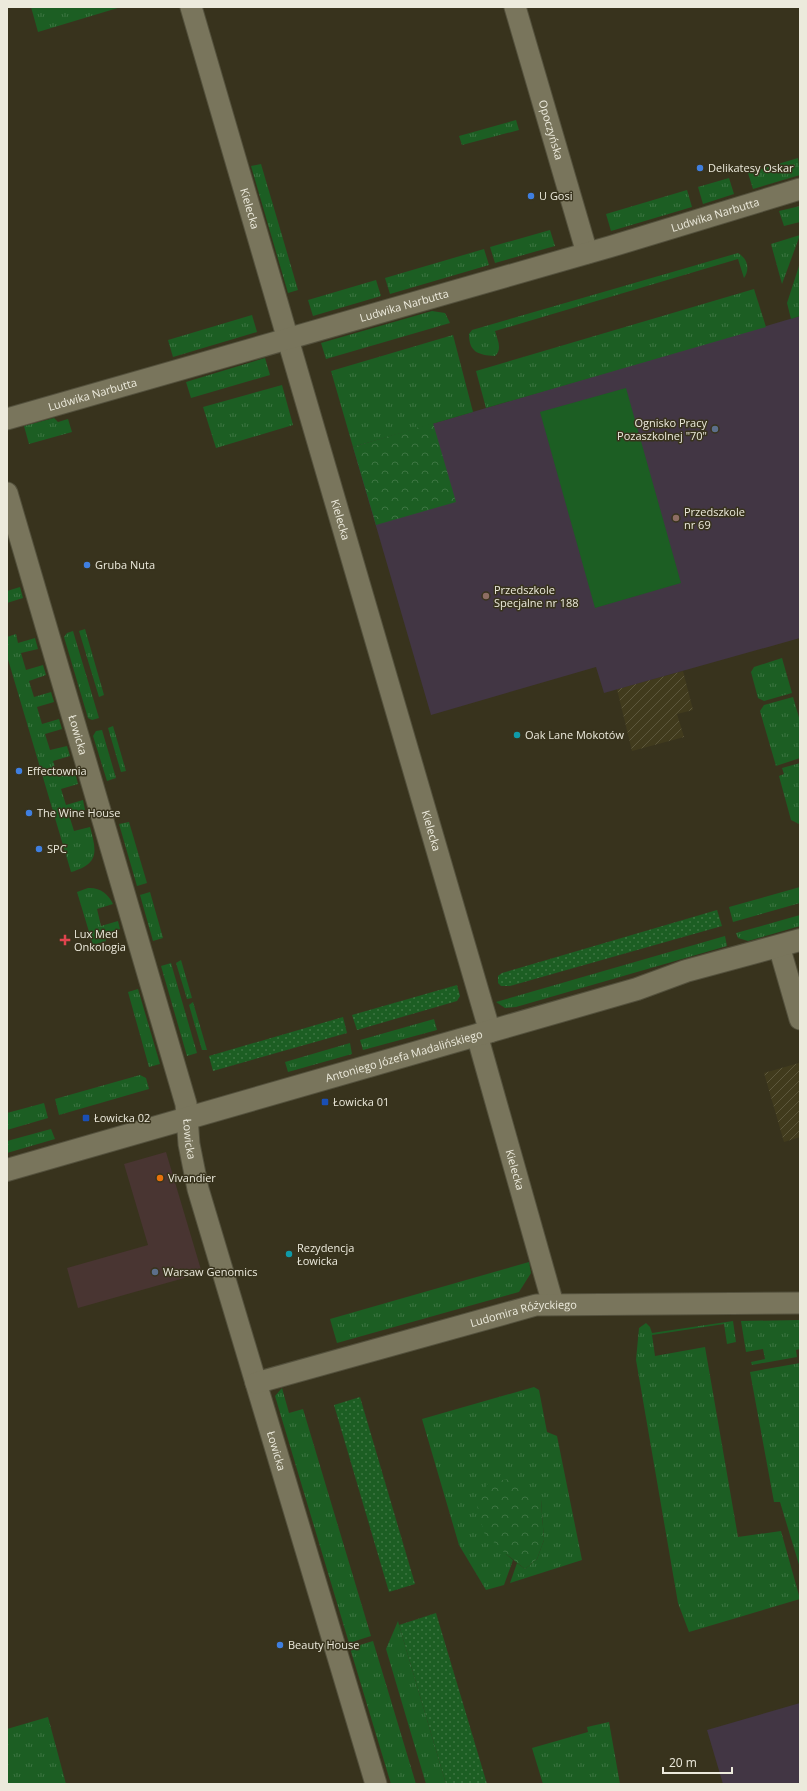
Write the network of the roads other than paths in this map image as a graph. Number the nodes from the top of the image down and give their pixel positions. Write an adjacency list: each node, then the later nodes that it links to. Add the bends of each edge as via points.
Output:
1 (191, 7): 5 (street, Kielecka)
2 (515, 7): 4 (street, Opoczyńska)
3 (800, 189): 4 (street, Ludwika Narbutta)
4 (587, 253): 5 (street, Ludwika Narbutta)
5 (287, 339): 6 (street, Ludwika Narbutta); 11 (street, Kielecka)
6 (7, 419)
7 (7, 493): 12 (street, Łowicka, via 186,1104)
8 (800, 940): 9 (street, Antoniego Józefa Madalińskiego)
9 (779, 946): 10 (street); 11 (street, Antoniego Józefa Madalińskiego, via 686,971 637,989)
10 (800, 1020)
11 (484, 1034): 12 (street, Antoniego Józefa Madalińskiego); 15 (street, Kielecka)
12 (187, 1118): 13 (street, Antoniego Józefa Madalińskiego); 16 (street, Łowicka, via 188,1144 198,1189)
13 (7, 1170)
14 (800, 1303): 15 (street, Ludomira Różyckiego)
15 (553, 1304): 16 (street, Ludomira Różyckiego, via 536,1305)
16 (256, 1383): 17 (street, Łowicka)
17 (376, 1784)

